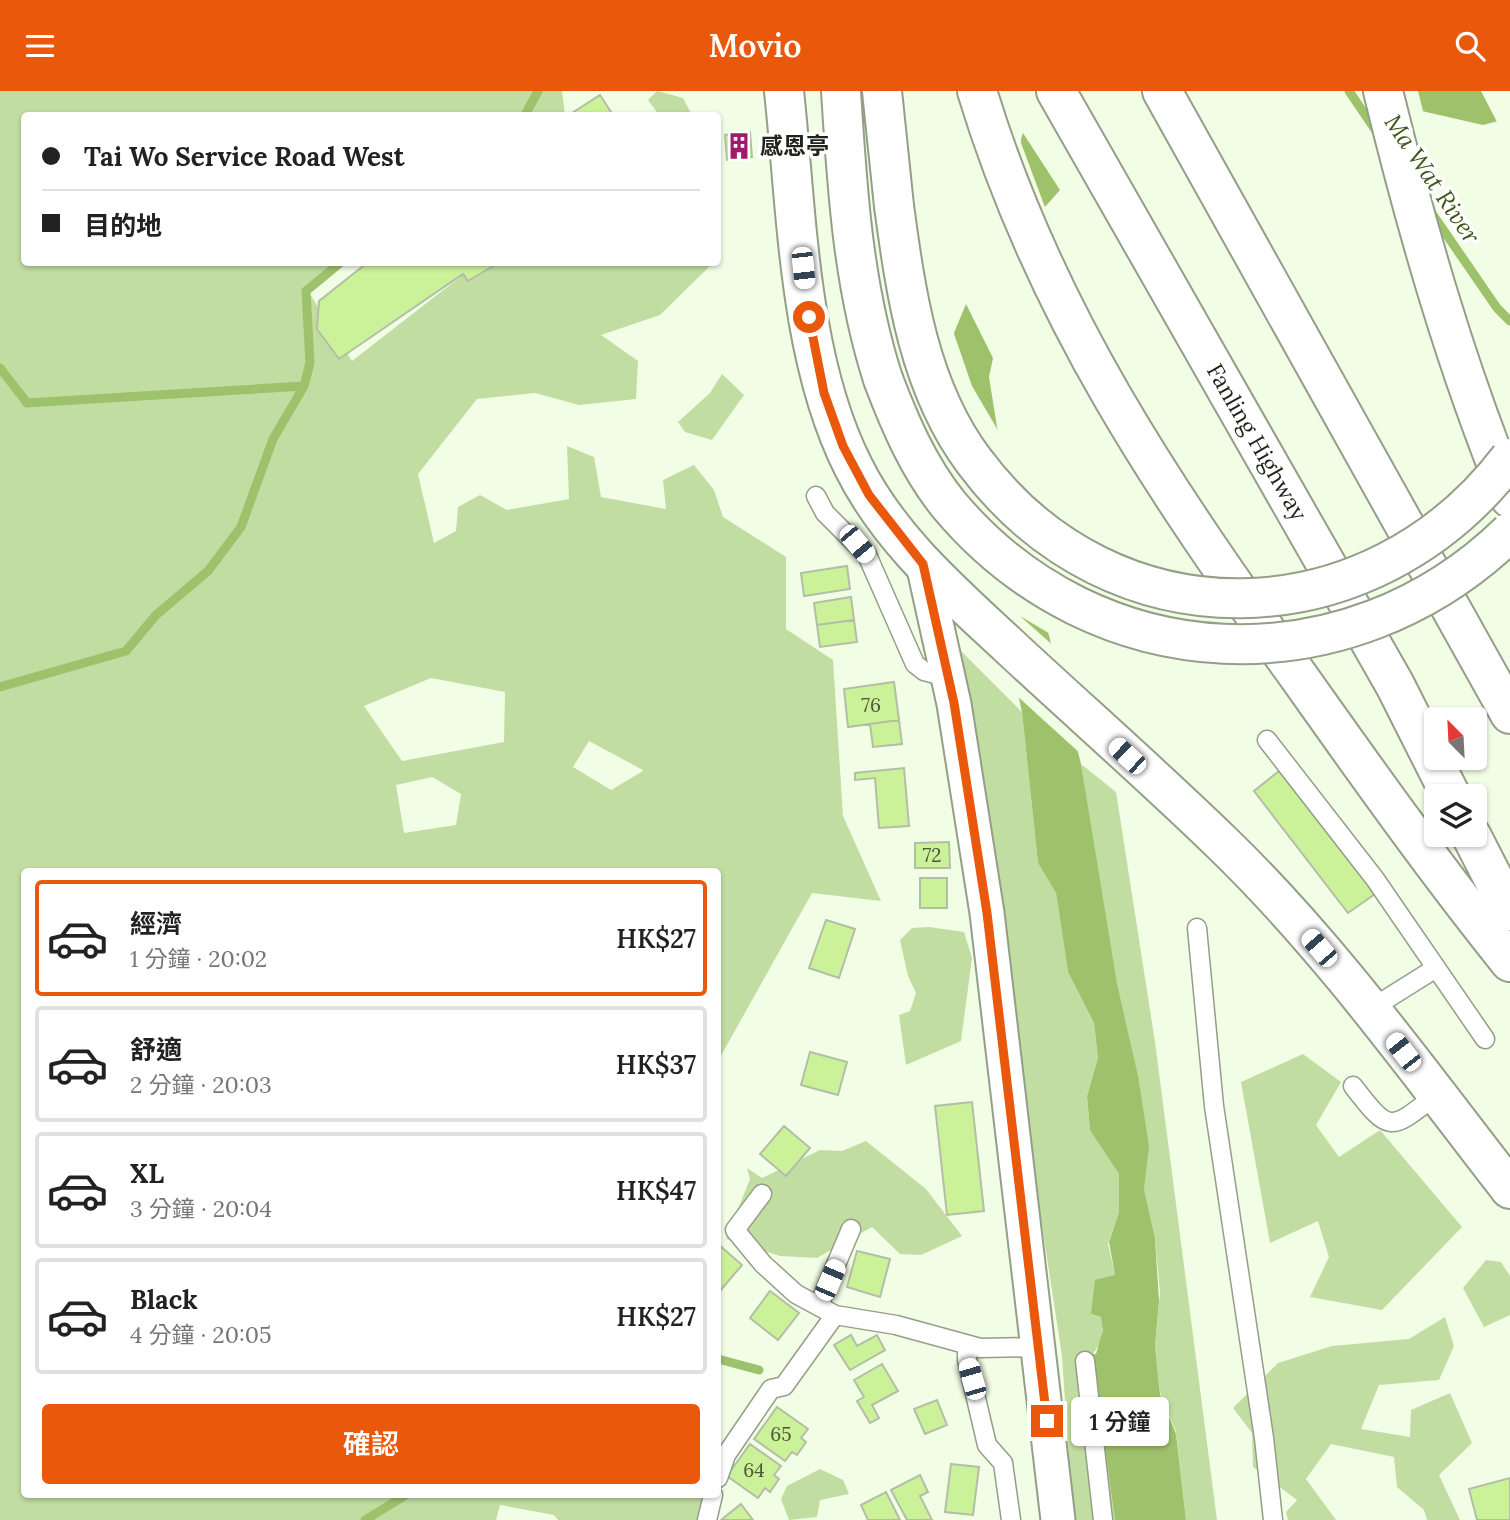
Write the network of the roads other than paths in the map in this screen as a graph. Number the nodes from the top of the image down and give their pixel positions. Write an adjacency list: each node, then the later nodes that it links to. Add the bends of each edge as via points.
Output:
1 (784, 91): 12 (main road, via 806,294 824,393 854,469 893,530)
2 (841, 91): 11 (main road, bridge, via 855,259 883,379 906,436 931,480 988,546 1040,586 1117,623 1184,641 1243,645 1303,640 1350,629 1407,607 1449,584)
3 (882, 91): 8 (main road, bridge, via 901,261 931,382 958,437 993,485 1031,522 1075,554 1149,586 1202,596 1255,598 1318,589 1373,571 1426,541 1473,502)
4 (977, 91): 20 (main road, via 1020,212 1107,392 1188,522 1352,753)
5 (1056, 91): 16 (main road, Fanling Highway, via 1395,685)
6 (1162, 91): 14 (main road)
7 (1383, 91): 10 (main road, via 1449,335)
8 (1510, 459)
9 (816, 496): 13 (lane, via 825,513 867,555 915,664)
10 (1510, 498)
11 (1510, 532)
12 (936, 577): 13 (street); 22 (main road, via 1221,842)
13 (947, 677): 32 (street, via 987,913)
14 (1510, 714)
15 (1267, 740): 21 (lane)
16 (1445, 784)
17 (1477, 847): 18 (main road)
18 (1510, 911)
19 (1198, 928): 40 (lane, via 1214,1106)
20 (1510, 962)
21 (1436, 968): 22 (lane); 23 (lane)
22 (1369, 1010): 25 (main road)
23 (1485, 1039)
24 (1353, 1086): 25 (lane, via 1386,1122 1402,1121)
25 (1436, 1095): 26 (main road)
26 (1510, 1189)
27 (762, 1194): 29 (lane, via 735,1230 796,1294)
28 (851, 1229): 29 (lane)
29 (819, 1305): 30 (lane)
30 (835, 1315): 31 (lane, via 897,1325); 34 (lane, via 783,1385 771,1389)
31 (967, 1345): 32 (lane); 37 (lane, via 987,1445 1003,1463)
32 (1039, 1347): 38 (street)
33 (1085, 1361): 39 (lane)
34 (721, 1469)
35 (712, 1498): 36 (lane)
36 (707, 1520)
37 (1011, 1520)
38 (1058, 1520)
39 (1102, 1520)
40 (1273, 1520)

